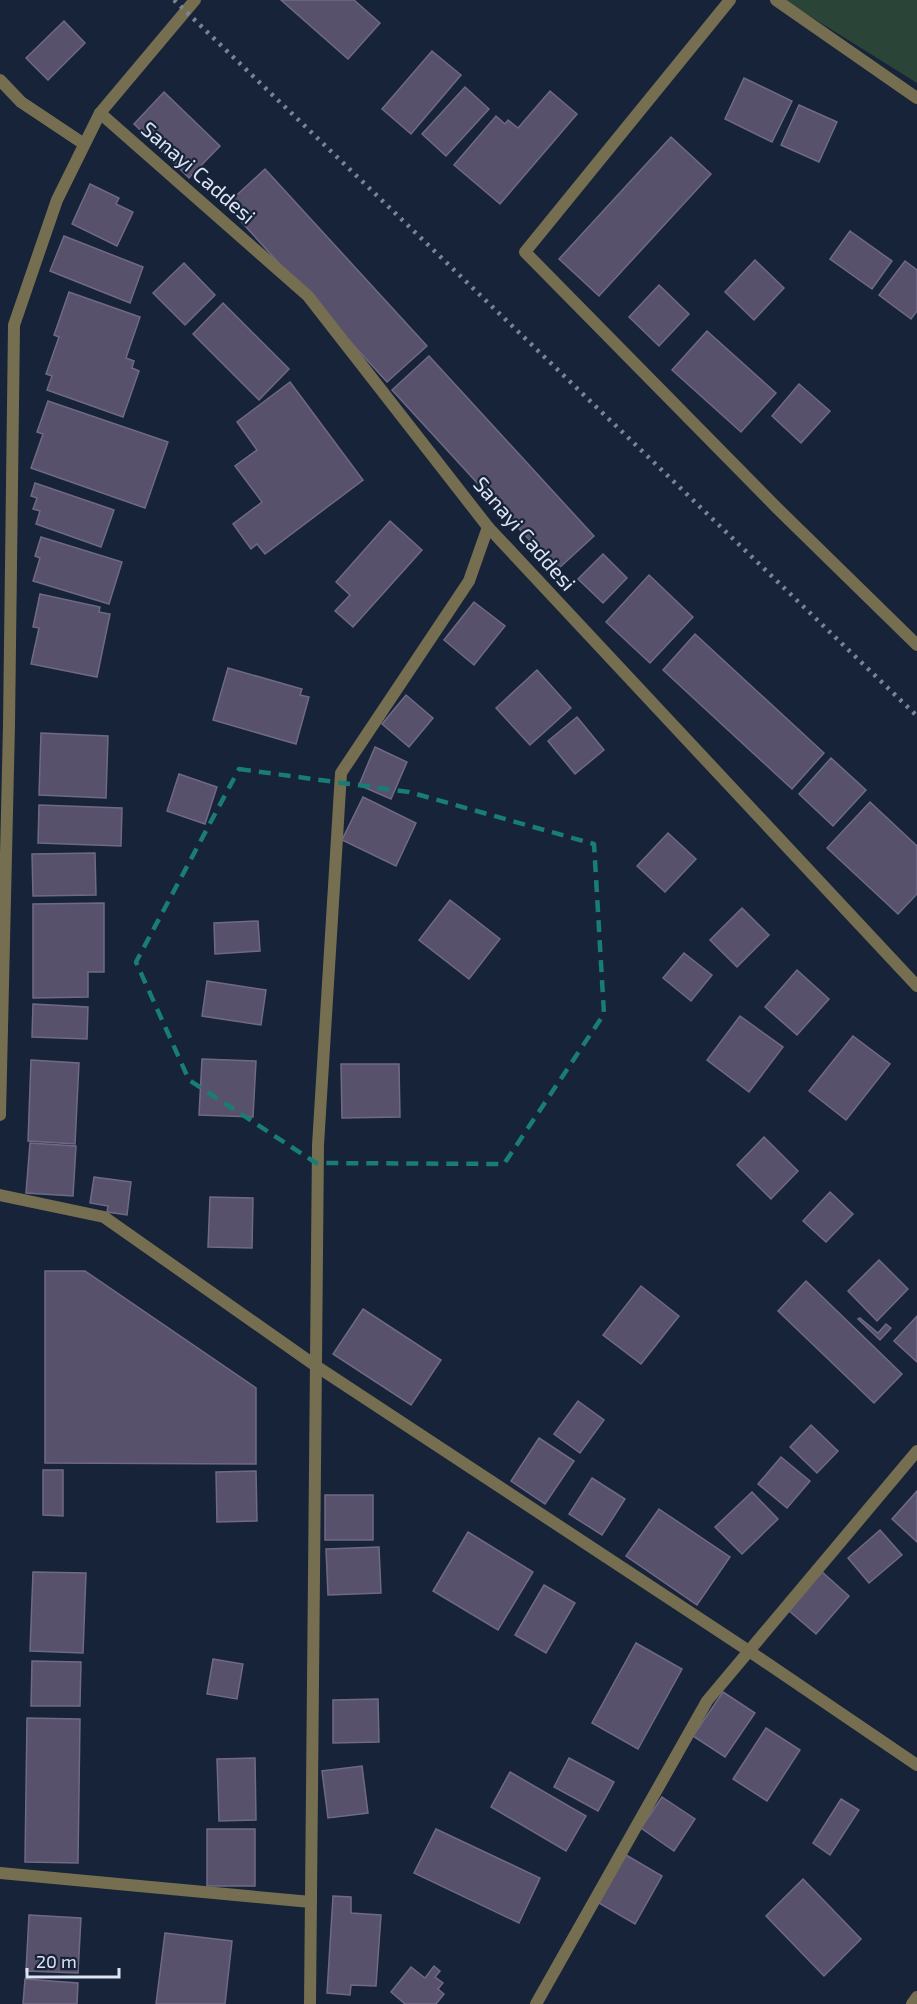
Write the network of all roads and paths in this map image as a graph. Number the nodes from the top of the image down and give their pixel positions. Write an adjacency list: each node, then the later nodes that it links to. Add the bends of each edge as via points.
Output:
1 (195, 0): 6 (street)
2 (730, 0): 9 (street, via 525,252 777,508)
3 (776, 0): 5 (street)
4 (0, 80): 7 (street, via 21,102)
5 (917, 98)
6 (100, 113): 7 (street); 8 (street, Sanayi Caddesi, via 308,296)
7 (84, 144): 11 (street, via 57,200 14,325)
8 (488, 527): 10 (street, Sanayi Caddesi); 13 (street, via 469,582 341,772 318,1145)
9 (916, 642)
10 (917, 986)
11 (0, 1115)
12 (0, 1195): 13 (street, via 104,1217)
13 (316, 1366): 15 (street); 18 (street)
14 (917, 1451): 15 (street)
15 (749, 1651): 16 (street); 21 (street, via 707,1701)
16 (917, 1766)
17 (0, 1874): 18 (street)
18 (311, 1902): 20 (street)
19 (917, 1997): 22 (street)
20 (310, 2004)
21 (536, 2004)
22 (912, 2004)

